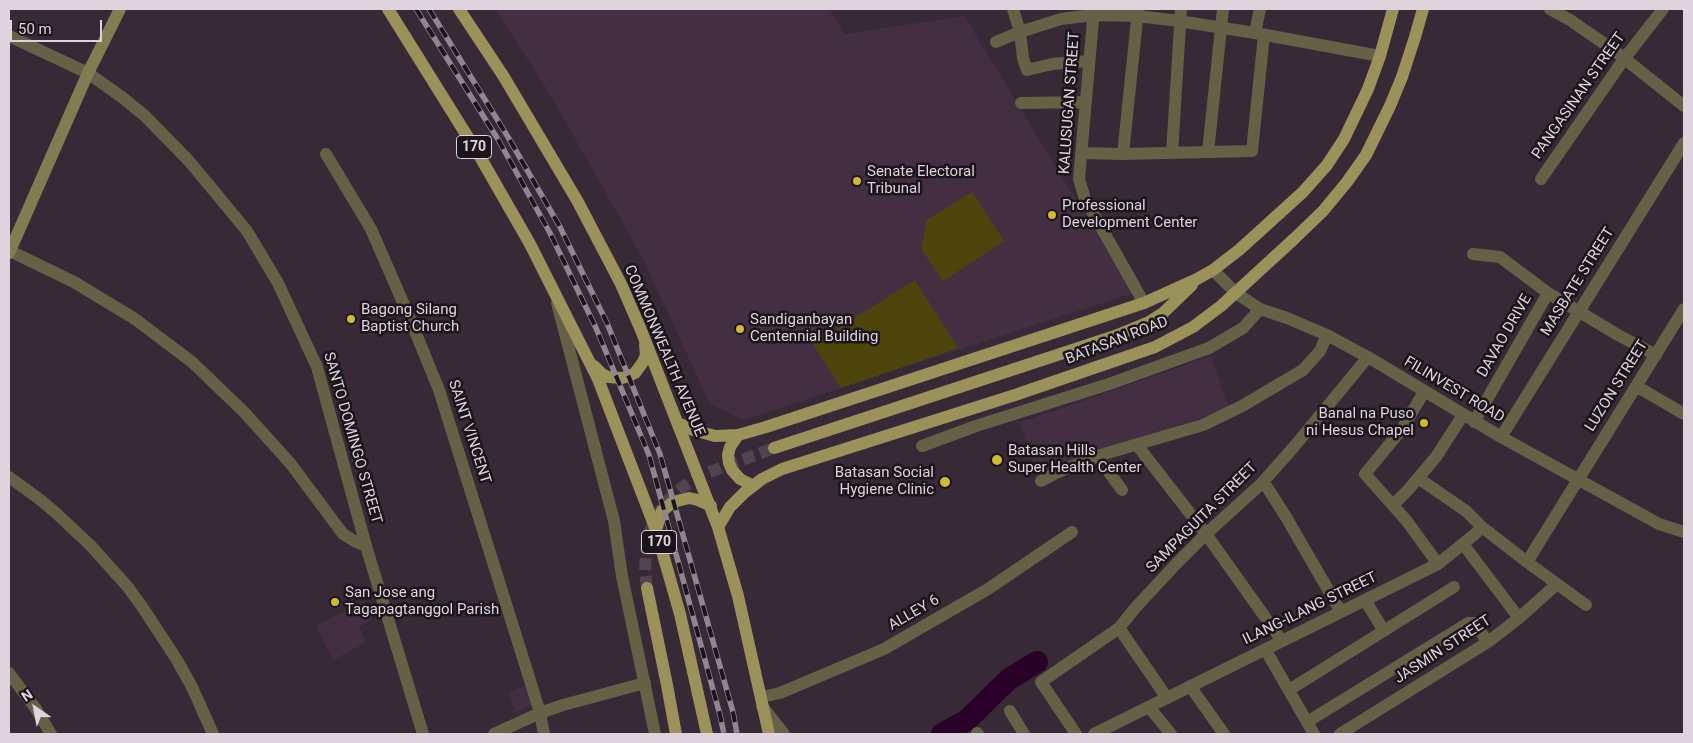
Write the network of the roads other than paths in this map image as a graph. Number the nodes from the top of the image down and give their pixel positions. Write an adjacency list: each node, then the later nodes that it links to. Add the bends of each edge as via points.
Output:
1 (120, 9): 22 (main road)
2 (388, 9): 37 (main road, 170, via 479,155)
3 (459, 9): 44 (main road, COMMONWEALTH AVENUE, via 578,202)
4 (1013, 9): 15 (street)
5 (1222, 9): 14 (street)
6 (1260, 9): 16 (street)
7 (1393, 9): 19 (main road, BATASAN ROAD)
8 (1422, 9): 38 (main road, BATASAN ROAD, via 1402,76 1366,154 1323,211)
9 (1550, 9): 20 (street, via 1580,26)
10 (1663, 9): 20 (street, PANGASINAN STREET)
11 (1094, 12): 12 (street); 15 (street); 21 (street, KALUSUGAN STREET)
12 (1137, 12): 13 (street); 31 (street)
13 (1180, 15): 14 (street); 29 (street)
14 (1220, 28): 16 (street); 27 (street)
15 (1020, 32): 18 (street); 21 (street, via 1027,70)
16 (1259, 34): 19 (street); 27 (street, via 1252,151)
17 (9, 36): 22 (street, SANTO DOMINGO STREET)
18 (996, 42)
19 (1380, 56): 35 (main road, BATASAN ROAD, via 1344,139 1326,165 1292,203)
20 (1624, 59): 25 (street); 32 (street, PANGASINAN STREET)
21 (1089, 61): 23 (street, KALUSUGAN STREET)
22 (88, 73): 33 (main road); 78 (street, SANTO DOMINGO STREET, via 145,116 189,161 246,231 278,283 317,367)
23 (1086, 102): 24 (street); 28 (street, KALUSUGAN STREET)
24 (1021, 103)
25 (1684, 106)
26 (1684, 143): 43 (street, MASBATE STREET)
27 (1208, 152): 29 (street)
28 (1081, 153): 31 (street); 40 (street, KALUSUGAN STREET, via 1079,179 1085,199)
29 (1172, 153): 31 (street)
30 (326, 154): 101 (street, SAINT VINCENT, via 371,230 439,390)
31 (1122, 154)
32 (1541, 179)
33 (9, 251): 78 (street, via 74,282 135,319 192,362 244,412 290,463 338,529 348,538)
34 (1473, 254): 39 (street, via 1500,257)
35 (1213, 270): 36 (main road, BATASAN ROAD); 38 (street, FILINVEST ROAD)
36 (1197, 279): 40 (main road, BATASAN ROAD); 60 (main road, via 1150,322)
37 (553, 289): 48 (main road, 170); 94 (street, 170, via 614,521)
38 (1236, 293): 41 (street, FILINVEST ROAD); 51 (main road, BATASAN ROAD, via 1193,327 1172,339)
39 (1548, 293): 43 (street); 53 (street, DAVAO DRIVE)
40 (1144, 303): 56 (main road, BATASAN ROAD)
41 (1260, 309): 45 (street, FILINVEST ROAD); 54 (street, via 1242,328 1210,348)
42 (1684, 309): 46 (street, LUZON STREET)
43 (1579, 311): 46 (street); 57 (street, MASBATE STREET)
44 (641, 330): 48 (main road, via 646,355 640,368 629,376 608,377); 55 (main road, COMMONWEALTH AVENUE)
45 (1327, 335): 47 (street, FILINVEST ROAD); 58 (street, via 1320,351 1303,370 1272,389 1205,424)
46 (1656, 355): 49 (street, LUZON STREET)
47 (1368, 357): 50 (street, FILINVEST ROAD); 66 (street, SAMPAGUITA STREET)
48 (588, 358): 73 (main road, 170)
49 (1636, 386): 52 (street); 64 (street, LUZON STREET)
50 (1424, 392): 53 (street, FILINVEST ROAD); 69 (street, via 1402,429 1365,474)
51 (992, 402): 54 (street); 67 (main road, BATASAN ROAD, via 800,462)
52 (1684, 414)
53 (1469, 418): 57 (street, FILINVEST ROAD); 63 (street, DAVAO DRIVE)
54 (1000, 419): 59 (street)
55 (678, 423): 56 (main road, BATASAN ROAD, via 715,436); 70 (main road, COMMONWEALTH AVENUE)
56 (738, 435): 67 (main road, via 730,447 729,463 740,478)
57 (1501, 437): 64 (street, FILINVEST ROAD)
58 (1137, 445): 61 (street); 76 (street)
59 (922, 446)
60 (774, 448)
61 (1097, 456): 65 (street); 68 (street)
62 (9, 477): 104 (street, via 56,513 127,586 177,660)
63 (1418, 478): 69 (street, DAVAO DRIVE); 71 (street)
64 (1578, 480): 75 (street, FILINVEST ROAD, via 1659,524); 79 (street)
65 (1041, 481)
66 (1261, 484): 76 (street, SAMPAGUITA STREET); 86 (street, via 1267,487 1286,516)
67 (752, 485): 72 (main road, BATASAN ROAD, via 735,502)
68 (1122, 490)
69 (1393, 505): 80 (street)
70 (711, 506): 72 (main road, COMMONWEALTH AVENUE); 73 (main road, via 694,499 673,502 662,511)
71 (1482, 526): 77 (street, ILANG-ILANG STREET); 79 (street)
72 (718, 527): 98 (main road, COMMONWEALTH AVENUE, via 738,596)
73 (656, 530): 110 (main road, 170, via 680,614)
74 (1072, 532): 98 (street, ALLEY 6, via 988,589 884,649)
75 (1684, 532)
76 (1206, 534): 88 (street, SAMPAGUITA STREET); 90 (street)
77 (1463, 544): 80 (street, ILANG-ILANG STREET); 87 (street)
78 (366, 546): 105 (street, SANTO DOMINGO STREET)
79 (1527, 562): 81 (street)
80 (1438, 564): 84 (street, ILANG-ILANG STREET)
81 (1557, 584): 85 (street); 87 (street, JASMIN STREET)
82 (1454, 587): 89 (street)
83 (647, 588): 109 (main road)
84 (1365, 600): 86 (street, ILANG-ILANG STREET); 89 (street)
85 (1586, 605)
86 (1341, 612): 90 (street, ILANG-ILANG STREET)
87 (1519, 618): 91 (street, JASMIN STREET)
88 (1120, 628): 97 (street); 114 (street, SAMPAGUITA STREET, via 1041,682)
89 (1384, 631): 96 (street)
90 (1282, 641): 92 (street, ILANG-ILANG STREET)
91 (1488, 642): 102 (street, via 1474,624 1468,623); 119 (street, JASMIN STREET)
92 (1265, 649): 95 (street, ILANG-ILANG STREET); 96 (street)
93 (9, 673): 103 (street)
94 (645, 683): 101 (street); 108 (street, 170)
95 (1190, 686): 97 (street, ILANG-ILANG STREET); 117 (street)
96 (1289, 690): 102 (street)
97 (1167, 698): 99 (street, ILANG-ILANG STREET)
98 (762, 702): 111 (main road, COMMONWEALTH AVENUE); 112 (street, COMMONWEALTH AVENUE)
99 (1149, 707): 115 (street, ILANG-ILANG STREET); 116 (street)
100 (1010, 711): 113 (street)
101 (540, 713): 106 (street); 107 (street, SAINT VINCENT)
102 (1307, 722): 118 (street)
103 (51, 734)
104 (212, 734)
105 (423, 734)
106 (494, 734)
107 (544, 734)
108 (655, 734)
109 (676, 734)
110 (707, 734)
111 (769, 734)
112 (784, 734)
113 (1024, 734)
114 (1076, 734)
115 (1094, 734)
116 (1171, 734)
117 (1224, 734)
118 (1314, 734)
119 (1340, 734)

